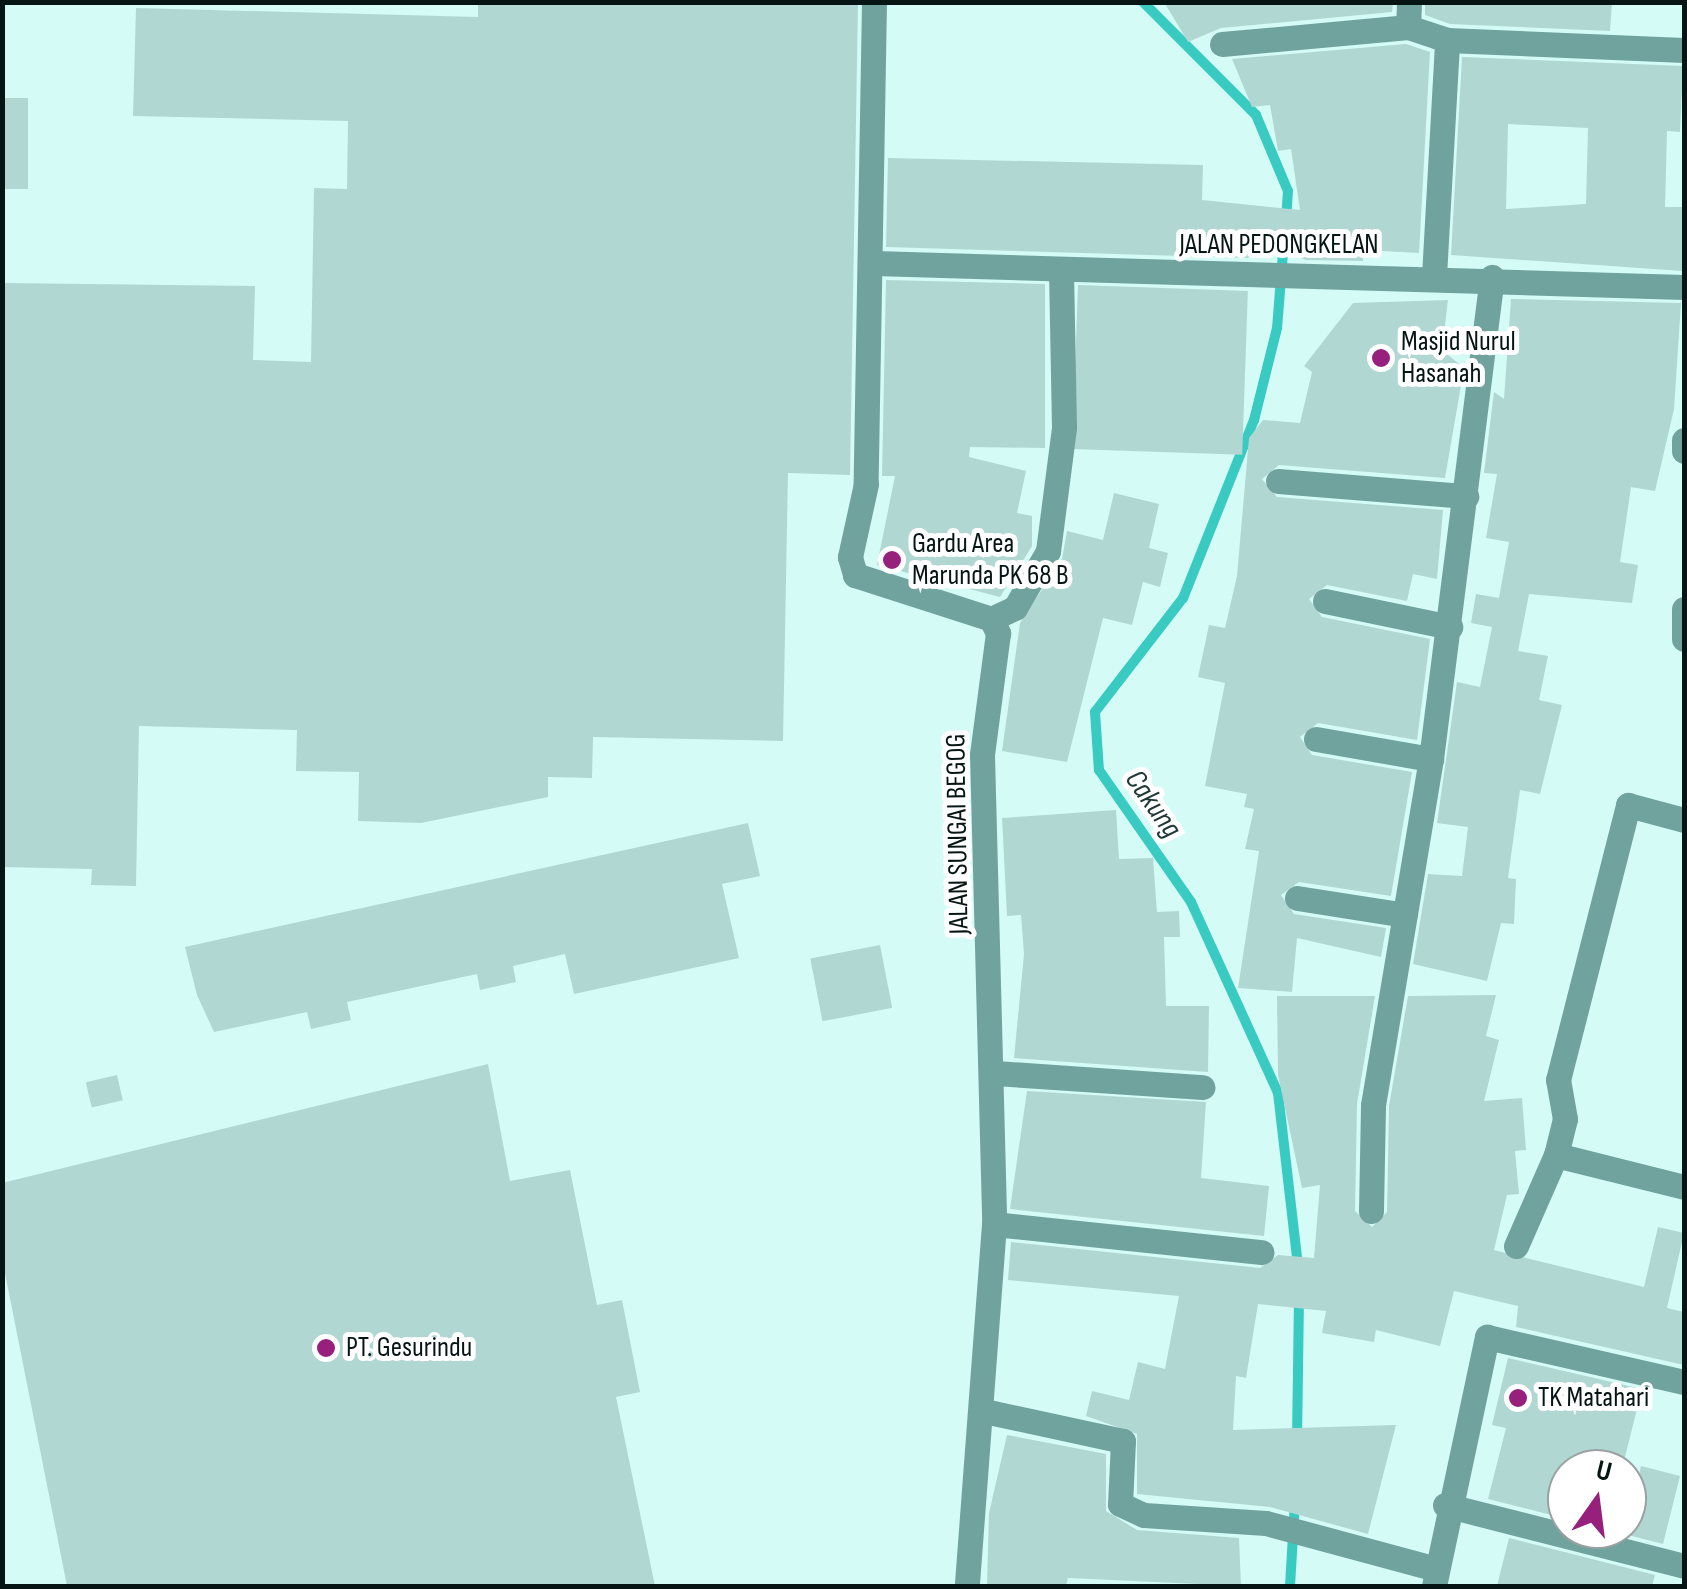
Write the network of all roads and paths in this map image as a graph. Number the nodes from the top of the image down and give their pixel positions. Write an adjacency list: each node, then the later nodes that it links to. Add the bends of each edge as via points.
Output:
1 (874, 2): 6 (street)
2 (1409, 15): 3 (street); 4 (street)
3 (1447, 40): 5 (street); 8 (street)
4 (1222, 44)
5 (1684, 50)
6 (874, 263): 7 (street, JALAN PEDONGKELAN); 17 (street, via 855,575)
7 (1061, 274): 8 (street, JALAN PEDONGKELAN); 17 (street, via 1064,427 1048,551 1015,608)
8 (1434, 276): 9 (street, JALAN PEDONGKELAN)
9 (1492, 277): 10 (street, JALAN PEDONGKELAN); 14 (street)
10 (1684, 286)
11 (1684, 440): 12 (street)
12 (1684, 451)
13 (1278, 480): 14 (street)
14 (1466, 496): 18 (street)
15 (1325, 600): 18 (street)
16 (1684, 609): 19 (street)
17 (991, 619): 25 (street, JALAN SUNGAI BEGOG, via 998,633 982,756)
18 (1450, 627): 21 (street)
19 (1684, 639)
20 (1316, 739): 21 (street)
21 (1431, 758): 24 (street)
22 (1684, 820): 27 (street, via 1628,806 1558,1080 1564,1119)
23 (1297, 898): 24 (street)
24 (1404, 915): 29 (street, via 1373,1105)
25 (995, 1073): 26 (street); 30 (street, JALAN SUNGAI BEGOG)
26 (1202, 1087)
27 (1556, 1156): 28 (street); 31 (street)
28 (1684, 1188)
29 (1371, 1211)
30 (994, 1224): 32 (street); 34 (street, JALAN SUNGAI BEGOG)
31 (1516, 1246)
32 (1262, 1252)
33 (1684, 1382): 35 (street, via 1487,1337)
34 (984, 1411): 37 (street, via 1123,1442 1120,1504 1144,1516 1266,1523); 38 (street, JALAN SUNGAI BEGOG)
35 (1446, 1505): 36 (street); 37 (street)
36 (1684, 1566)
37 (1435, 1578)
38 (967, 1586)

